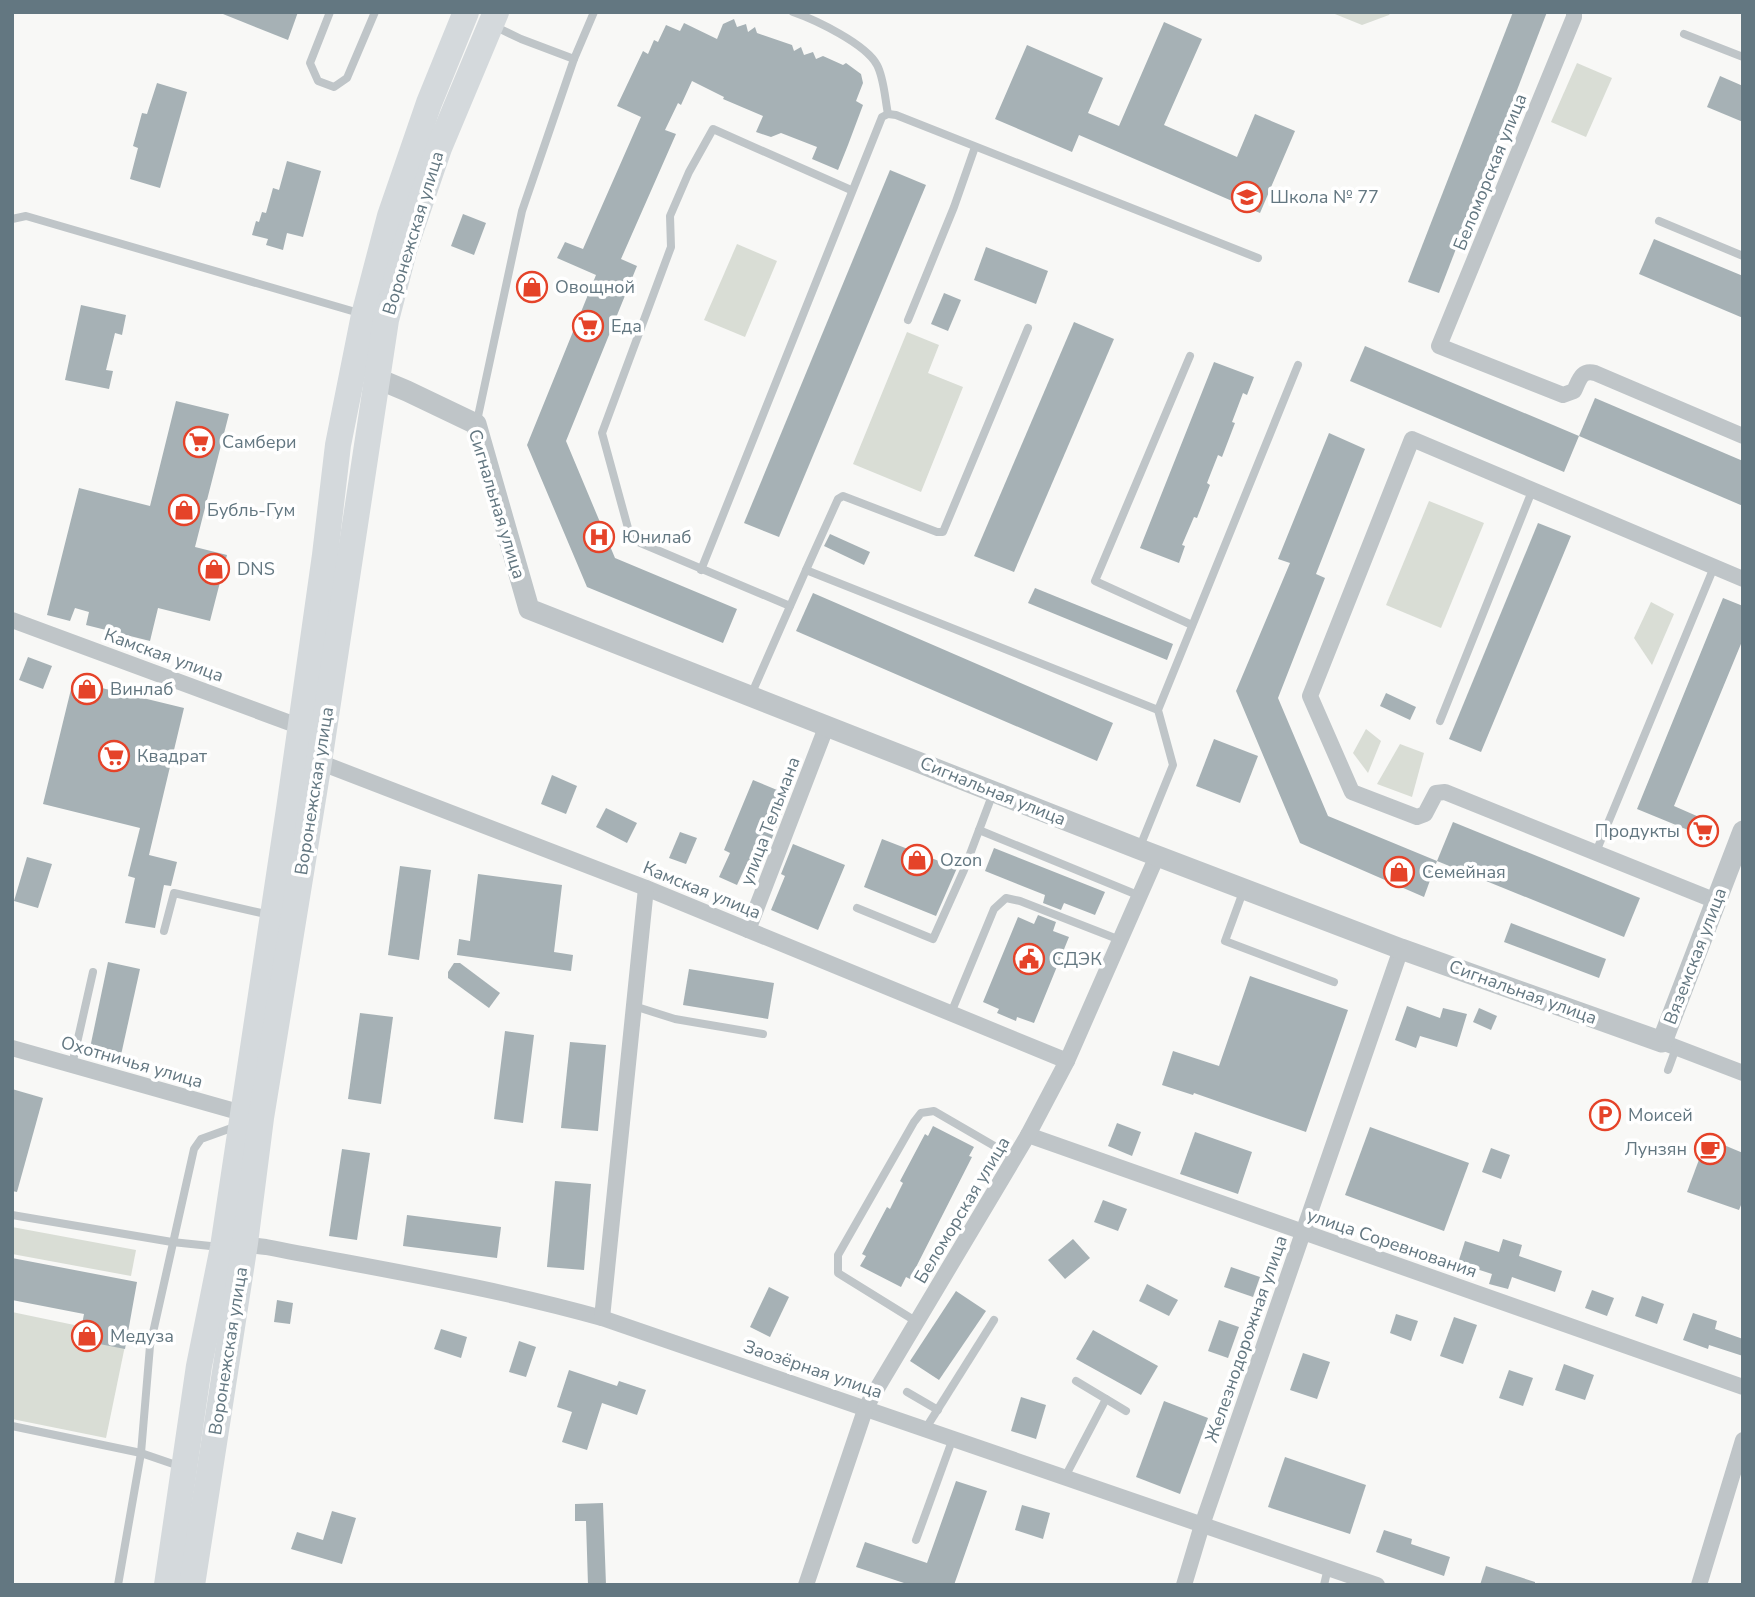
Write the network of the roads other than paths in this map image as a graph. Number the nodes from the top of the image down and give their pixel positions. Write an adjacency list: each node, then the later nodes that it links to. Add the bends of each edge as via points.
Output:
1 (330, 12): 2 (lane, via 310,63 318,81 334,87 347,78)
2 (374, 12)
3 (466, 12): 18 (main road, Воронежская улица, via 406,166 380,252)
4 (594, 12): 10 (lane)
5 (793, 12): 11 (lane, via 869,55 878,66)
6 (1574, 12): 25 (street, Беломорская улица, via 1439,346 1563,395 1574,391 1583,374 1595,373)
7 (494, 19): 10 (lane, via 521,39); 18 (main road, Воронежская улица)
8 (1684, 34): 9 (lane)
9 (1743, 57)
10 (574, 59): 24 (lane, via 522,211)
11 (888, 114): 12 (lane); 13 (lane, via 878,122)
12 (975, 148): 17 (lane); 19 (lane)
13 (851, 190): 28 (lane); 28 (lane, via 713,129 670,216 671,247 602,433 631,539)
14 (12, 219): 18 (lane, via 26,216)
15 (1659, 220): 16 (lane)
16 (1743, 256)
17 (1258, 258)
18 (375, 317): 23 (main road, Воронежская улица); 38 (main road, Воронежская улица, via 338,445)
19 (908, 320)
20 (1028, 328): 29 (lane, via 943,532 840,497)
21 (1190, 356): 33 (lane, via 1095,581)
22 (1298, 365): 33 (lane)
23 (376, 378): 24 (street, Сигнальная улица); 39 (main road, Воронежская улица)
24 (476, 424): 34 (street, Сигнальная улица, via 529,610)
25 (1743, 436)
26 (1532, 491): 27 (street); 36 (lane); 44 (street, via 1412,439 1310,696 1352,792 1417,817 1425,814 1436,793 1445,792)
27 (1714, 567): 30 (street); 44 (lane)
28 (701, 570): 31 (lane)
29 (806, 570): 31 (lane); 35 (lane)
30 (1743, 579)
31 (790, 606): 34 (lane)
32 (12, 620): 38 (street, Камская улица)
33 (1192, 625): 35 (lane)
34 (751, 696): 37 (street, Сигнальная улица)
35 (1158, 709): 43 (lane, via 1173,765)
36 (1440, 721)
37 (827, 725): 40 (street, Сигнальная улица); 51 (street, улица Тельмана)
38 (301, 727): 50 (main road, Воронежская улица)
39 (319, 762): 45 (street, Камская улица); 72 (main road, Воронежская улица, via 261,1118)
40 (994, 790): 41 (lane); 43 (street, Сигнальная улица)
41 (979, 830): 47 (lane); 49 (lane, via 933,939)
42 (1743, 831): 48 (street, Вяземская улица)
43 (1148, 852): 46 (street, Сигнальная улица); 47 (street, Беломорская улица)
44 (1596, 852): 48 (street)
45 (646, 888): 51 (street, Камская улица); 57 (street)
46 (1244, 889): 54 (street, Сигнальная улица); 56 (lane, via 1225,941)
47 (1140, 895): 53 (street, Беломорская улица)
48 (1716, 901): 60 (street, Вяземская улица)
49 (857, 908)
50 (273, 916): 52 (lane, via 174,893); 66 (main road, Воронежская улица)
51 (748, 930): 58 (street, Камская улица)
52 (164, 931)
53 (1120, 940): 58 (lane, via 1006,898 994,909); 62 (street, Беломорская улица)
54 (1401, 948): 60 (street, Сигнальная улица); 70 (street, Железнодорожная улица)
55 (93, 972): 63 (lane)
56 (1334, 982)
57 (634, 1006): 59 (lane, via 675,1019); 73 (street)
58 (951, 1013): 62 (street, Камская улица)
59 (763, 1034)
60 (1669, 1045): 64 (lane); 65 (street, Сигнальная улица)
61 (12, 1048): 63 (street, Охотничья улица)
62 (1067, 1061): 67 (street, Беломорская улица)
63 (72, 1065): 66 (street, Охотничья улица)
64 (1668, 1070)
65 (1743, 1073)
66 (241, 1119): 71 (lane, via 197,1143); 72 (main road, Воронежская улица)
67 (1028, 1135): 68 (street, Беломорская улица); 70 (street, улица Соревнования)
68 (1016, 1158): 75 (street, Беломорская улица); 75 (lane, via 934,1111 921,1113 914,1122 838,1255 838,1273)
69 (12, 1215): 71 (lane)
70 (1303, 1233): 77 (street, улица Соревнования); 90 (street, Железнодорожная улица)
71 (172, 1242): 72 (lane); 87 (lane, via 150,1346)
72 (234, 1245): 73 (street, Заозёрная улица, via 499,1292); 88 (main road, Воронежская улица)
73 (602, 1318): 80 (street, Заозёрная улица)
74 (994, 1320): 81 (lane)
75 (917, 1322): 80 (street, Беломорская улица)
76 (1076, 1381): 79 (lane)
77 (1743, 1387)
78 (907, 1392): 81 (lane)
79 (1107, 1399): 82 (lane); 89 (lane)
80 (866, 1407): 84 (street, Заозёрная улица); 96 (street, Беломорская улица)
81 (938, 1410): 84 (lane)
82 (1126, 1410)
83 (12, 1426): 87 (lane)
84 (926, 1429): 85 (street, Заозёрная улица)
85 (953, 1438): 89 (street, Заозёрная улица); 91 (lane)
86 (1743, 1440): 100 (street)
87 (141, 1453): 88 (lane); 93 (lane)
88 (197, 1471): 94 (main road, Воронежская улица); 95 (main road, Воронежская улица)
89 (1065, 1477): 90 (street, Заозёрная улица)
90 (1202, 1525): 92 (street, Заозёрная улица); 97 (street, Железнодорожная улица)
91 (916, 1540)
92 (1328, 1568): 98 (lane); 99 (street, Заозёрная улица)
93 (118, 1585)
94 (167, 1585)
95 (192, 1585)
96 (806, 1585)
97 (1184, 1585)
98 (1324, 1585)
99 (1377, 1585)
100 (1699, 1585)

